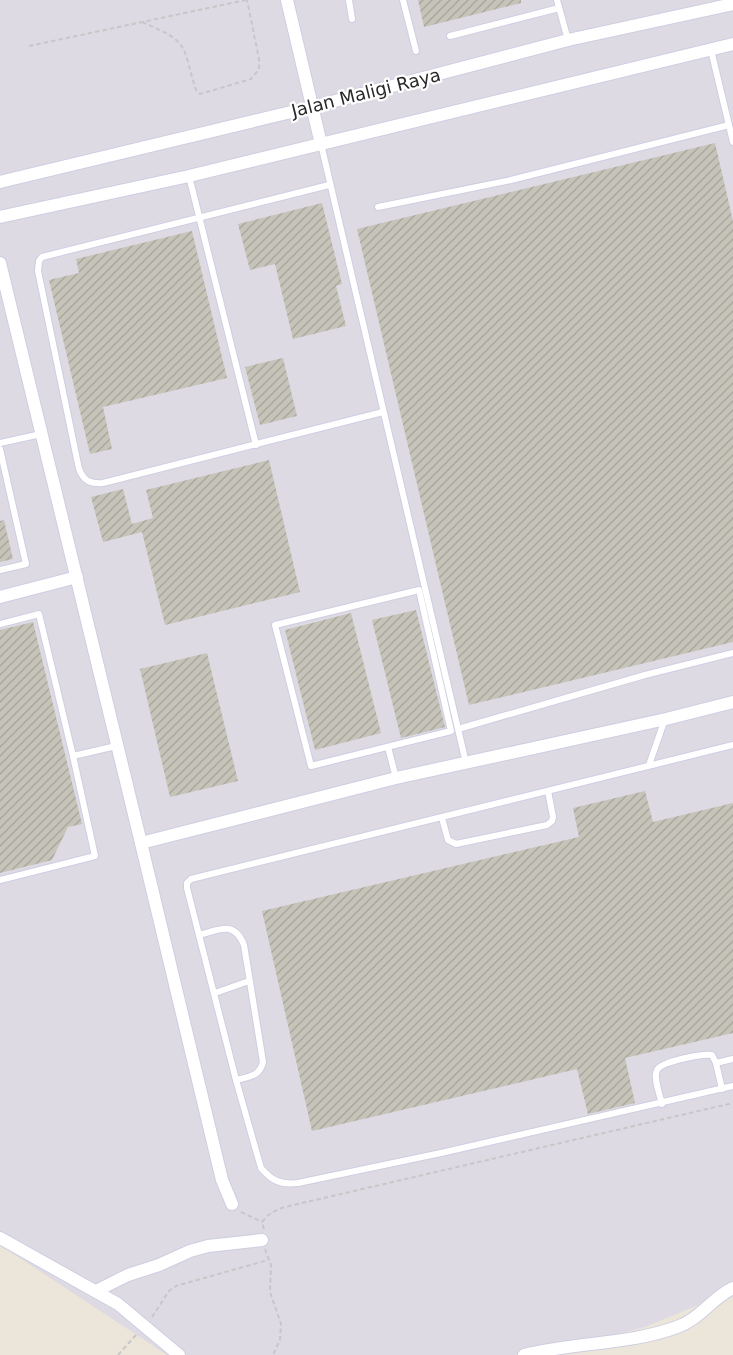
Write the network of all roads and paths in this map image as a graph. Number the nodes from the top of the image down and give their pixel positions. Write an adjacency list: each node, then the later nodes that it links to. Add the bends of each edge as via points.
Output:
1 (246, 0): 9 (path); 9 (path, via 258,69 251,79 200,94 180,41)
2 (287, 0): 16 (street)
3 (349, 0): 8 (lane)
4 (403, 0): 15 (lane)
5 (557, 0): 7 (lane)
6 (733, 4): 11 (street, Jalan Maligi Raya)
7 (560, 8): 10 (lane); 11 (lane)
8 (352, 19)
9 (142, 22): 13 (path)
10 (450, 36)
11 (568, 40): 16 (street, Jalan Maligi Raya)
12 (733, 44): 14 (street)
13 (29, 46)
14 (711, 49): 17 (lane); 19 (street)
15 (416, 51)
16 (312, 107): 19 (street); 21 (street, Jalan Maligi Raya)
17 (729, 125): 18 (lane); 23 (lane, via 511,180)
18 (733, 142)
19 (321, 144): 20 (street); 22 (lane)
20 (189, 176): 24 (street); 25 (lane)
21 (0, 182)
22 (329, 185): 25 (lane); 27 (lane)
23 (378, 207)
24 (0, 217)
25 (199, 218): 30 (lane); 30 (lane, via 45,255 39,261 80,469 90,483 103,483)
26 (0, 263): 28 (street)
27 (383, 412): 30 (lane); 39 (lane)
28 (41, 434): 29 (lane); 33 (street)
29 (0, 442)
30 (255, 445)
31 (0, 449): 32 (lane, via 26,564)
32 (0, 570)
33 (77, 577): 34 (street); 41 (street)
34 (0, 597)
35 (0, 624): 43 (lane, via 39,614)
36 (733, 653): 39 (lane)
37 (733, 702): 38 (street)
38 (666, 718): 44 (street); 45 (lane)
39 (458, 729): 44 (lane)
40 (733, 745): 45 (lane)
41 (116, 746): 43 (lane); 49 (street)
42 (388, 747): 42 (lane, via 450,731 418,590 275,625 311,766); 46 (lane)
43 (73, 756): 50 (lane, via 95,856)
44 (466, 763): 46 (street)
45 (649, 765): 47 (lane)
46 (396, 778): 49 (street)
47 (548, 791): 48 (lane); 48 (lane, via 553,817 546,825 456,844 448,840)
48 (442, 818): 51 (lane, via 190,879 187,888)
49 (141, 843): 61 (street, via 222,1180)
50 (0, 880)
51 (199, 935): 52 (lane, via 225,928 240,934); 53 (lane)
52 (249, 981): 53 (lane); 56 (lane, via 262,1070)
53 (214, 993): 56 (lane)
54 (733, 1059): 55 (lane)
55 (716, 1063): 58 (lane); 60 (lane, via 709,1054 664,1063 656,1074)
56 (236, 1080): 60 (lane, via 261,1168 275,1181 289,1184)
57 (733, 1086): 58 (lane)
58 (722, 1089): 60 (lane)
59 (733, 1103): 62 (path, via 285,1207)
60 (662, 1104)
61 (232, 1204): 62 (path)
62 (262, 1222): 64 (path)
63 (0, 1238): 67 (street)
64 (262, 1240): 65 (path); 67 (street, via 190,1251)
65 (269, 1259): 68 (path, via 176,1286); 71 (path, via 270,1292 281,1324 280,1340)
66 (733, 1288): 72 (street, via 679,1327)
67 (96, 1291): 68 (street)
68 (145, 1326): 69 (path); 70 (street)
69 (118, 1355)
70 (179, 1355)
71 (273, 1355)
72 (524, 1355)

